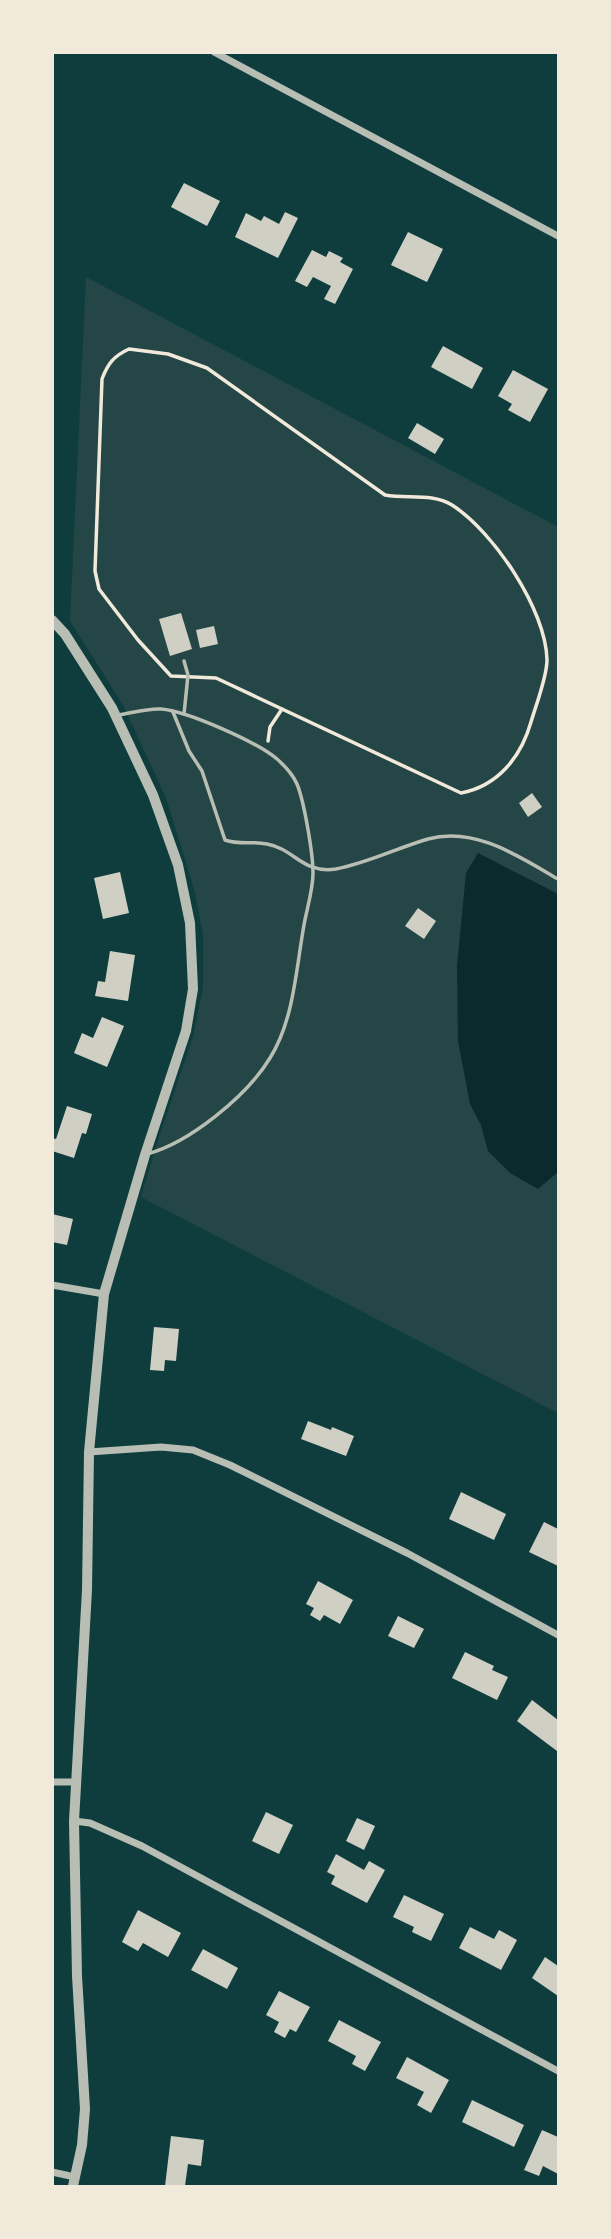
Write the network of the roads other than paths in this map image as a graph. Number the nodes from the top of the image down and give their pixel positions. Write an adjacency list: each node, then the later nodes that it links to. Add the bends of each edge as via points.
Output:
1 (214, 52): 2 (street)
2 (558, 236)
3 (52, 620): 7 (street)
4 (184, 661): 6 (lane, via 188,675)
5 (173, 712): 6 (lane); 7 (lane, via 159,709); 8 (lane, via 202,771 225,839 234,844 267,844)
6 (184, 714): 8 (lane, via 266,752 289,771 297,785)
7 (116, 716): 10 (street, via 153,795 178,865 190,923 193,989 186,1031)
8 (313, 869): 9 (lane, via 335,869 456,835 508,851); 10 (lane, via 285,1026 270,1059 228,1106 178,1142)
9 (558, 879)
10 (145, 1155): 12 (street)
11 (52, 1284): 12 (street)
12 (104, 1294): 13 (street)
13 (89, 1451): 14 (street, via 193,1450 407,1553); 16 (street)
14 (558, 1635)
15 (52, 1782): 16 (street)
16 (76, 1782): 17 (street)
17 (74, 1821): 18 (street, via 142,1846); 20 (street, via 85,2109)
18 (558, 2071)
19 (52, 2172): 20 (street)
20 (74, 2182)

